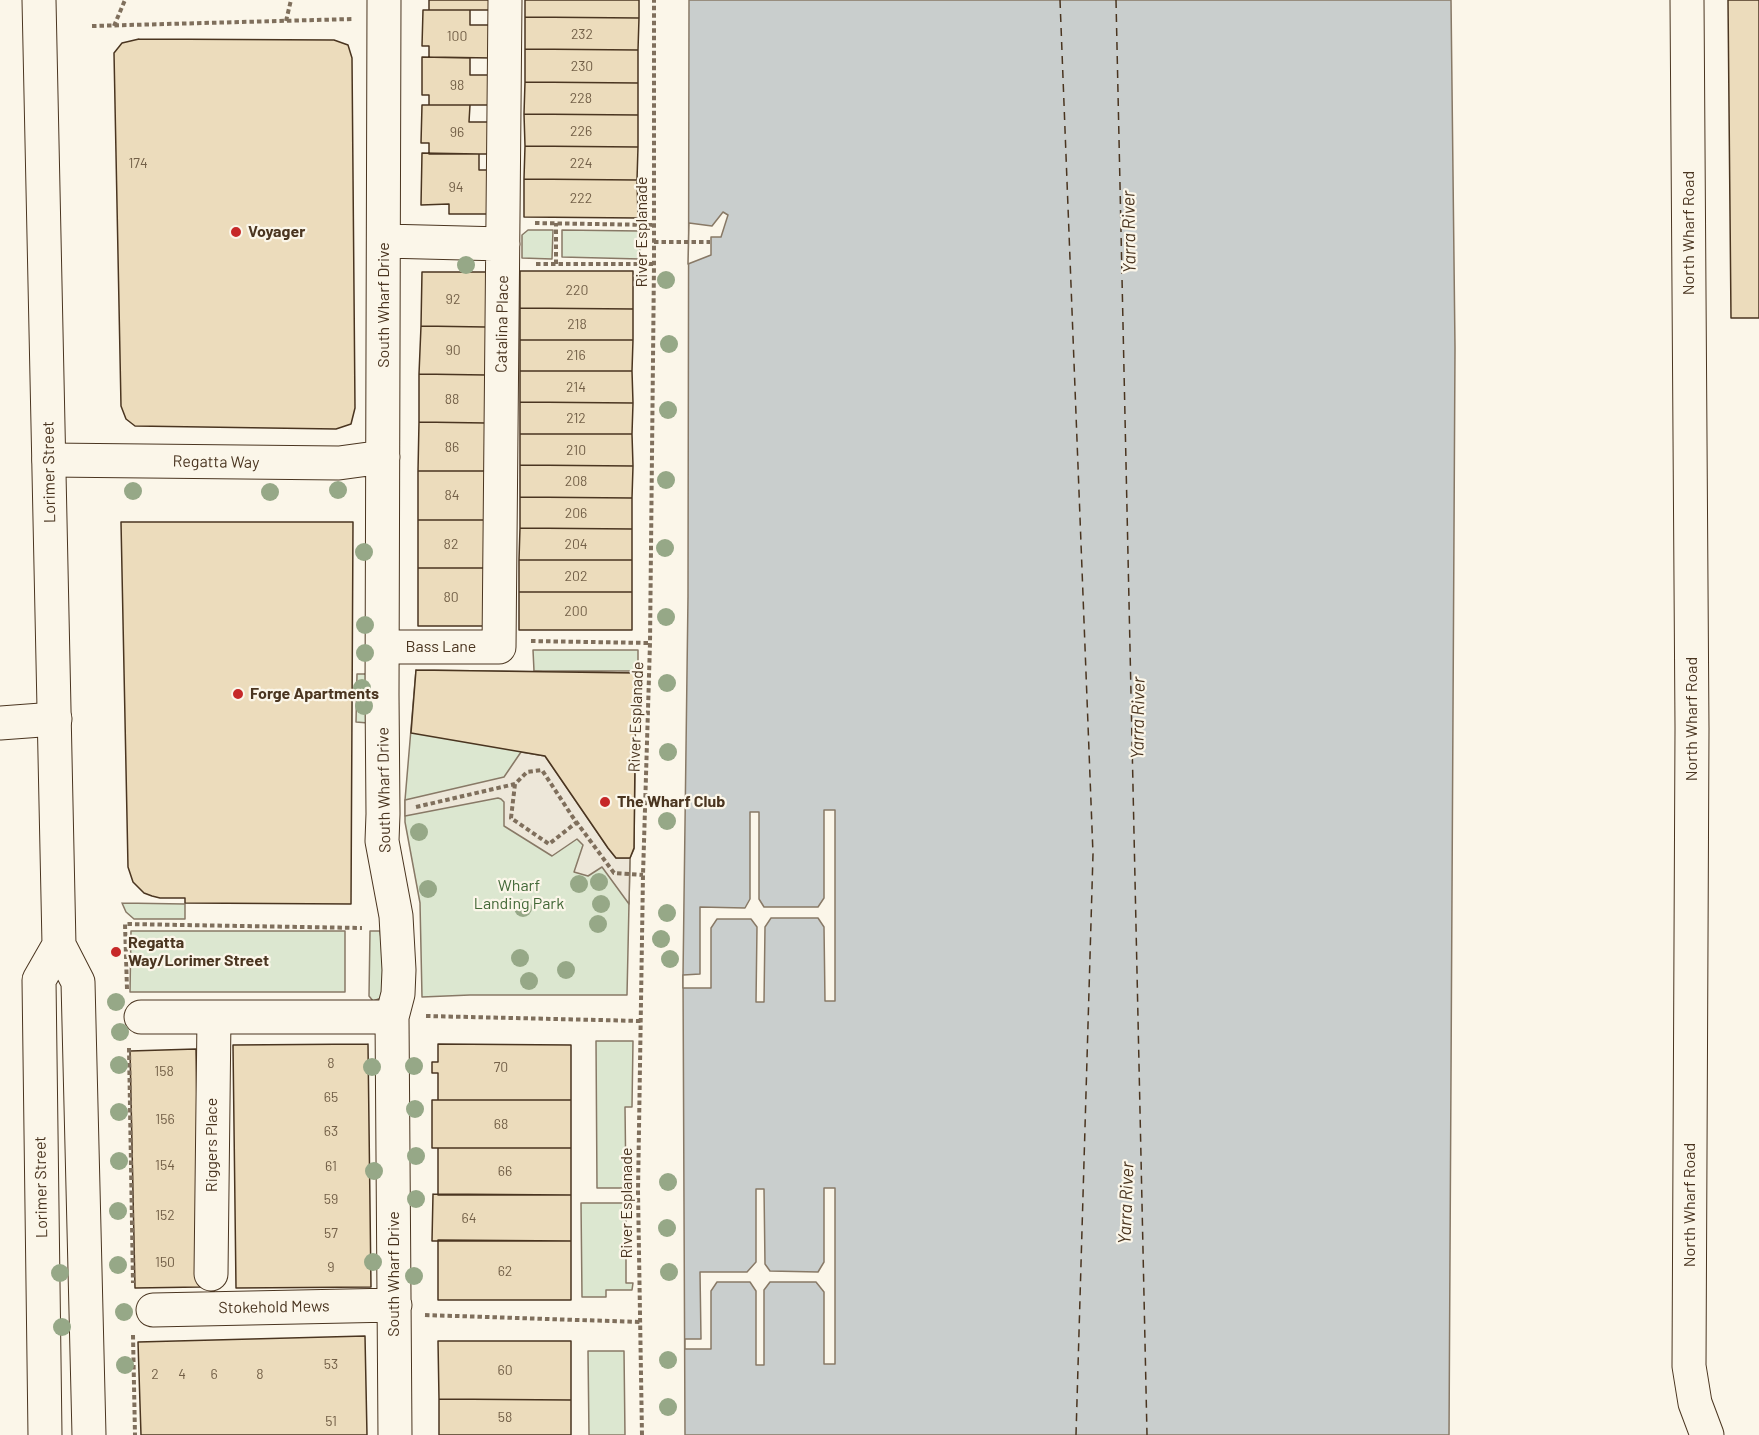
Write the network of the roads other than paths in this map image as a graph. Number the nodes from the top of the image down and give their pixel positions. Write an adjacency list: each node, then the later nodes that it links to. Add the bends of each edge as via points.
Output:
1 (39, 0): 8 (street, Lorimer Street)
2 (505, 0): 6 (street, Catalina Place)
3 (1687, 0): 23 (street, North Wharf Road, via 1692,728 1689,1366 1695,1403)
4 (373, 9): 5 (street, South Wharf Drive)
5 (384, 241): 6 (street); 7 (street, South Wharf Drive)
6 (503, 243): 10 (street, Catalina Place)
7 (383, 457): 8 (street, Regatta Way, via 339,463); 9 (street, South Wharf Drive)
8 (49, 460): 11 (street, Lorimer Street)
9 (383, 646): 10 (street, Bass Lane); 15 (street, South Wharf Drive, via 382,841 398,934 399,970)
10 (499, 647)
11 (54, 719): 12 (street); 13 (street, Lorimer Street)
12 (0, 723)
13 (59, 945): 20 (street, Lorimer Street, via 39,980); 21 (street, Lorimer Street, via 78,982)
14 (214, 1017): 15 (street); 16 (street); 17 (street, Riggers Place)
15 (392, 1017): 18 (street, South Wharf Drive)
16 (132, 1019)
17 (211, 1274)
18 (395, 1305): 19 (street, Stokehold Mews); 22 (street, South Wharf Drive)
19 (140, 1310)
20 (45, 1435)
21 (89, 1435)
22 (395, 1435)
23 (1707, 1435)

